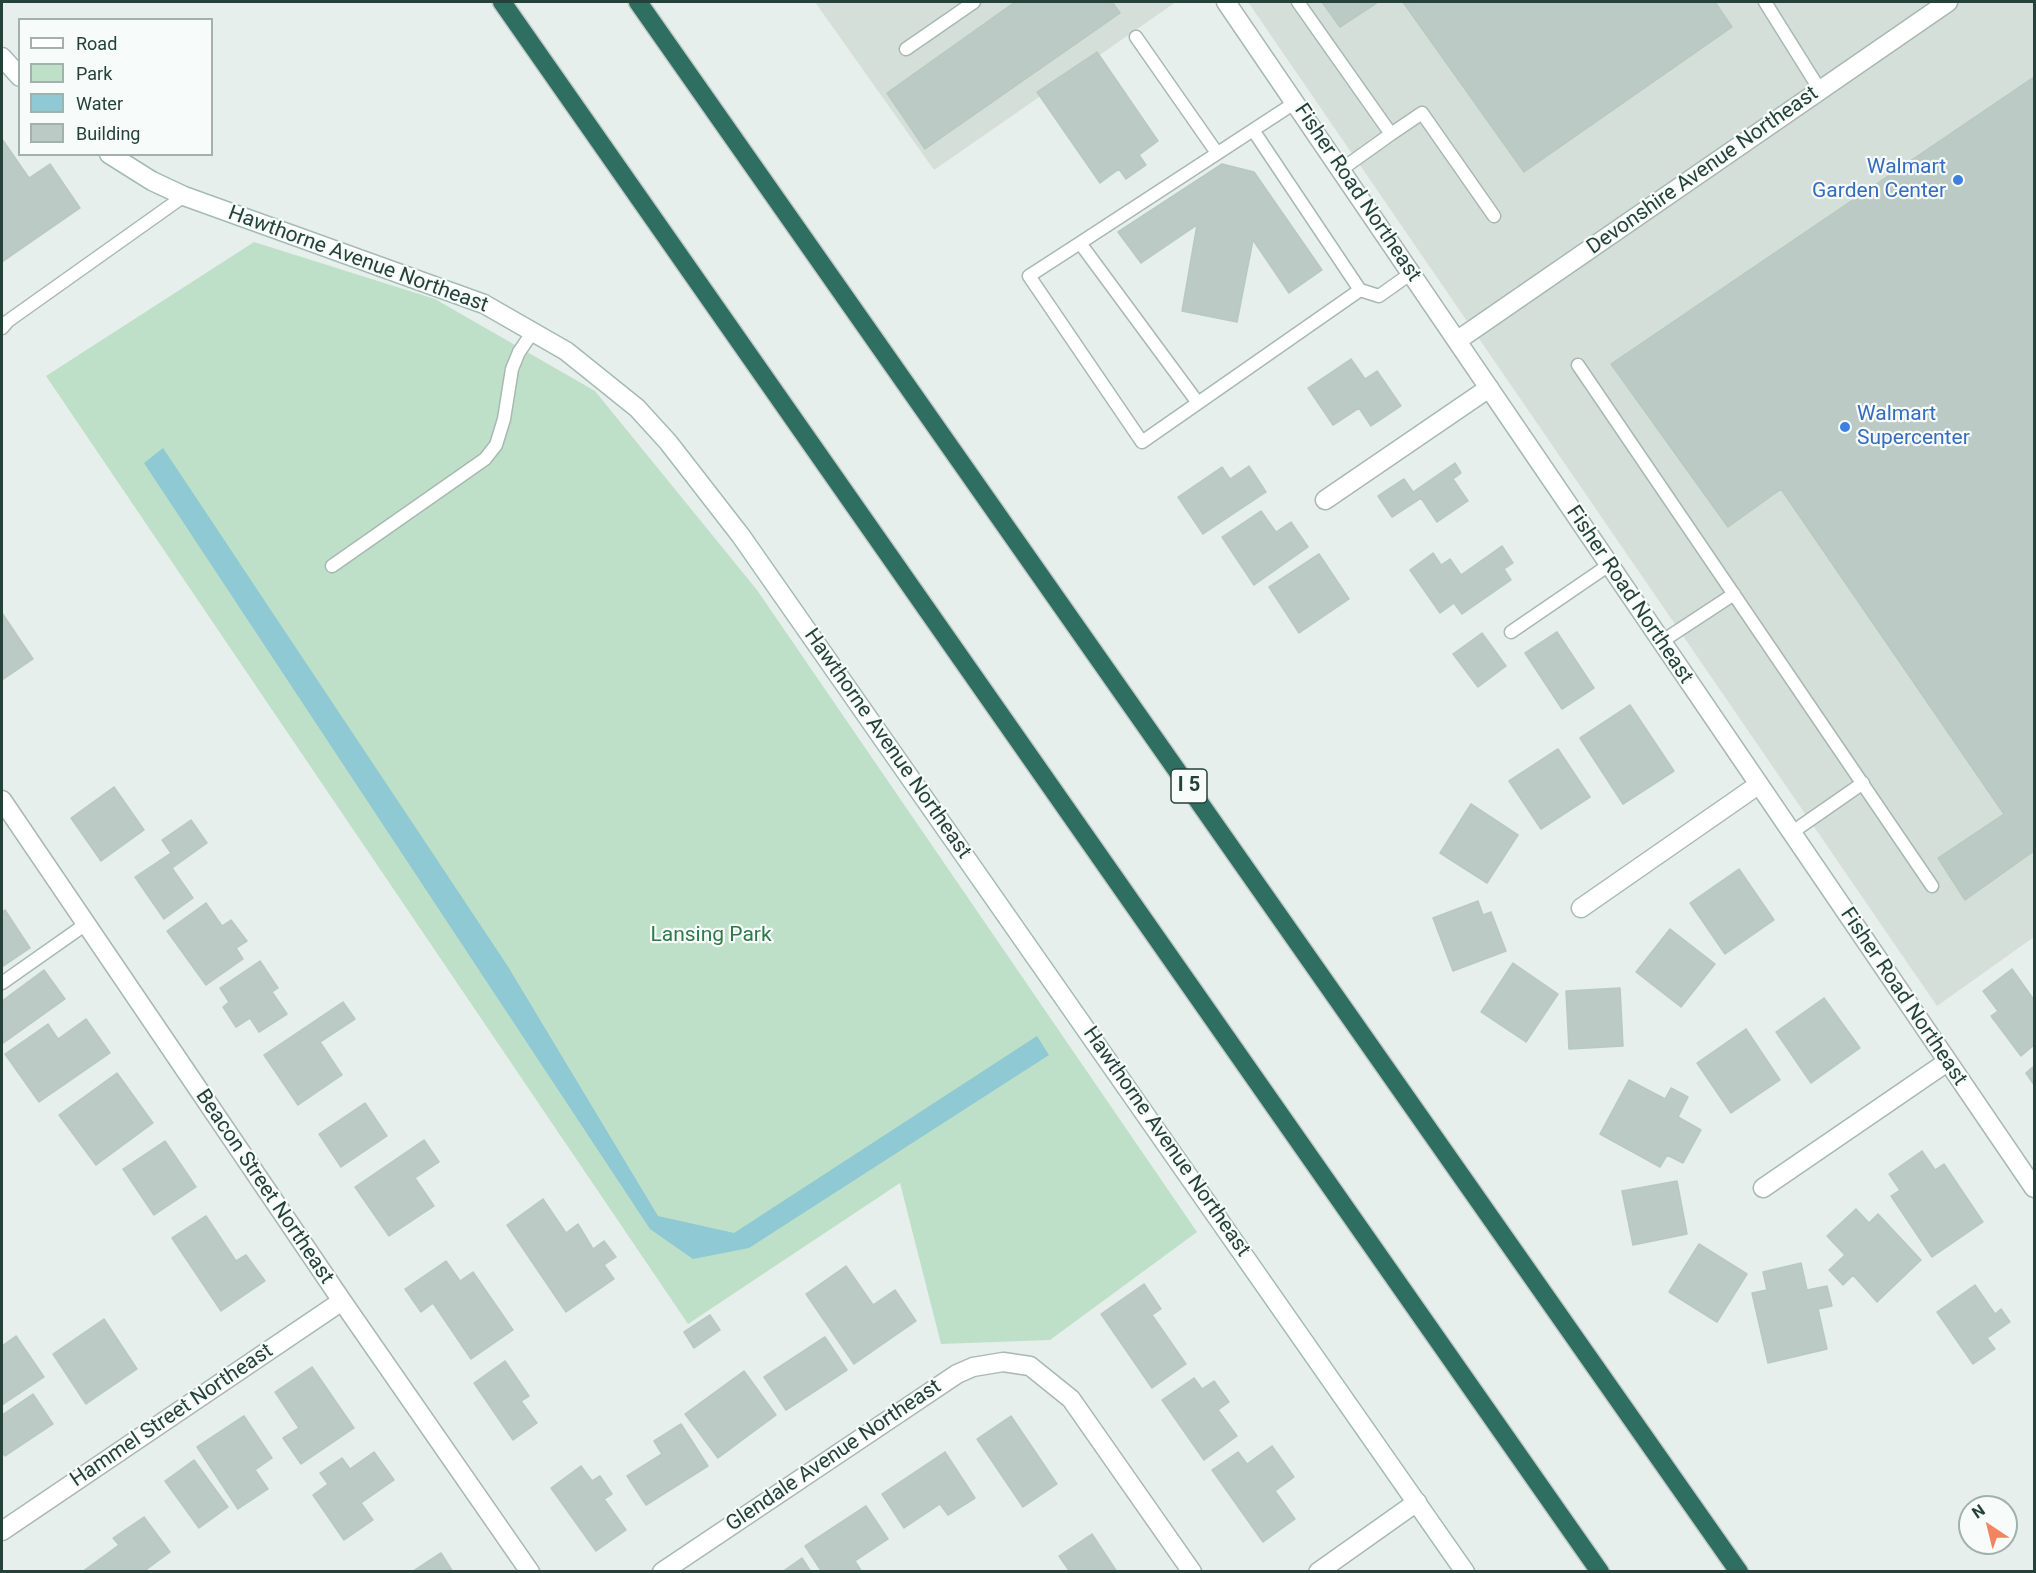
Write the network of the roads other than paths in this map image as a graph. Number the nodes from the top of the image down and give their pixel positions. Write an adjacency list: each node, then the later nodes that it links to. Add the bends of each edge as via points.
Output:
1 (502, 2): 55 (highway)
2 (638, 2): 56 (highway, I 5)
3 (974, 2): 9 (lane)
4 (1298, 2): 15 (lane)
5 (1765, 2): 12 (lane)
6 (1948, 2): 12 (street, Devonshire Avenue Northeast)
7 (1229, 3): 13 (street, Fisher Road Northeast)
8 (1136, 37): 16 (lane)
9 (906, 49)
10 (2, 57): 11 (street)
11 (18, 75)
12 (1820, 90): 26 (street, Devonshire Avenue Northeast)
13 (1296, 102): 14 (lane); 18 (street, Fisher Road Northeast)
14 (1253, 130): 16 (lane); 23 (lane)
15 (1391, 134): 18 (lane); 20 (lane, via 1422,113)
16 (1217, 153): 21 (lane)
17 (112, 156): 19 (street, Hawthorne Avenue Northeast)
18 (1342, 169): 22 (street, Fisher Road Northeast)
19 (184, 196): 24 (lane); 25 (street, Hawthorne Avenue Northeast, via 451,290)
20 (1494, 216)
21 (1080, 243): 29 (lane); 29 (lane, via 1029,276 1142,442)
22 (1410, 274): 23 (lane, via 1379,296); 26 (street, Fisher Road Northeast)
23 (1360, 290): 29 (lane)
24 (2, 328)
25 (534, 330): 32 (lane, via 512,369 504,419 496,444 485,459); 48 (street, Hawthorne Avenue Northeast, via 637,408 741,536)
26 (1458, 340): 28 (street, Fisher Road Northeast)
27 (1578, 365): 33 (lane)
28 (1490, 388): 30 (street); 31 (street, Fisher Road Northeast)
29 (1198, 403)
30 (1325, 500)
31 (1609, 565): 34 (lane); 35 (street, Fisher Road Northeast)
32 (332, 566)
33 (1734, 594): 35 (lane); 36 (lane)
34 (1510, 632)
35 (1661, 642): 37 (street, Fisher Road Northeast)
36 (1863, 783): 39 (lane); 40 (lane)
37 (1758, 785): 39 (street, Fisher Road Northeast); 41 (street)
38 (2, 800): 42 (street, Beacon Street Northeast)
39 (1791, 833): 44 (street, Fisher Road Northeast)
40 (1932, 886)
41 (1581, 908)
42 (86, 924): 43 (lane); 47 (street, Beacon Street Northeast)
43 (2, 983)
44 (1947, 1062): 45 (street); 46 (street, Fisher Road Northeast)
45 (1763, 1188)
46 (2034, 1188)
47 (342, 1301): 49 (street, Hammel Street Northeast); 50 (street, Beacon Street Northeast)
48 (1417, 1502): 53 (street); 54 (street, Hawthorne Avenue Northeast)
49 (2, 1531)
50 (530, 1572)
51 (662, 1572): 52 (street, Glendale Avenue Northeast, via 957,1374 990,1363 1030,1366 1071,1399)
52 (1192, 1572)
53 (1318, 1572)
54 (1465, 1572)
55 (1600, 1572)
56 (1739, 1572)

